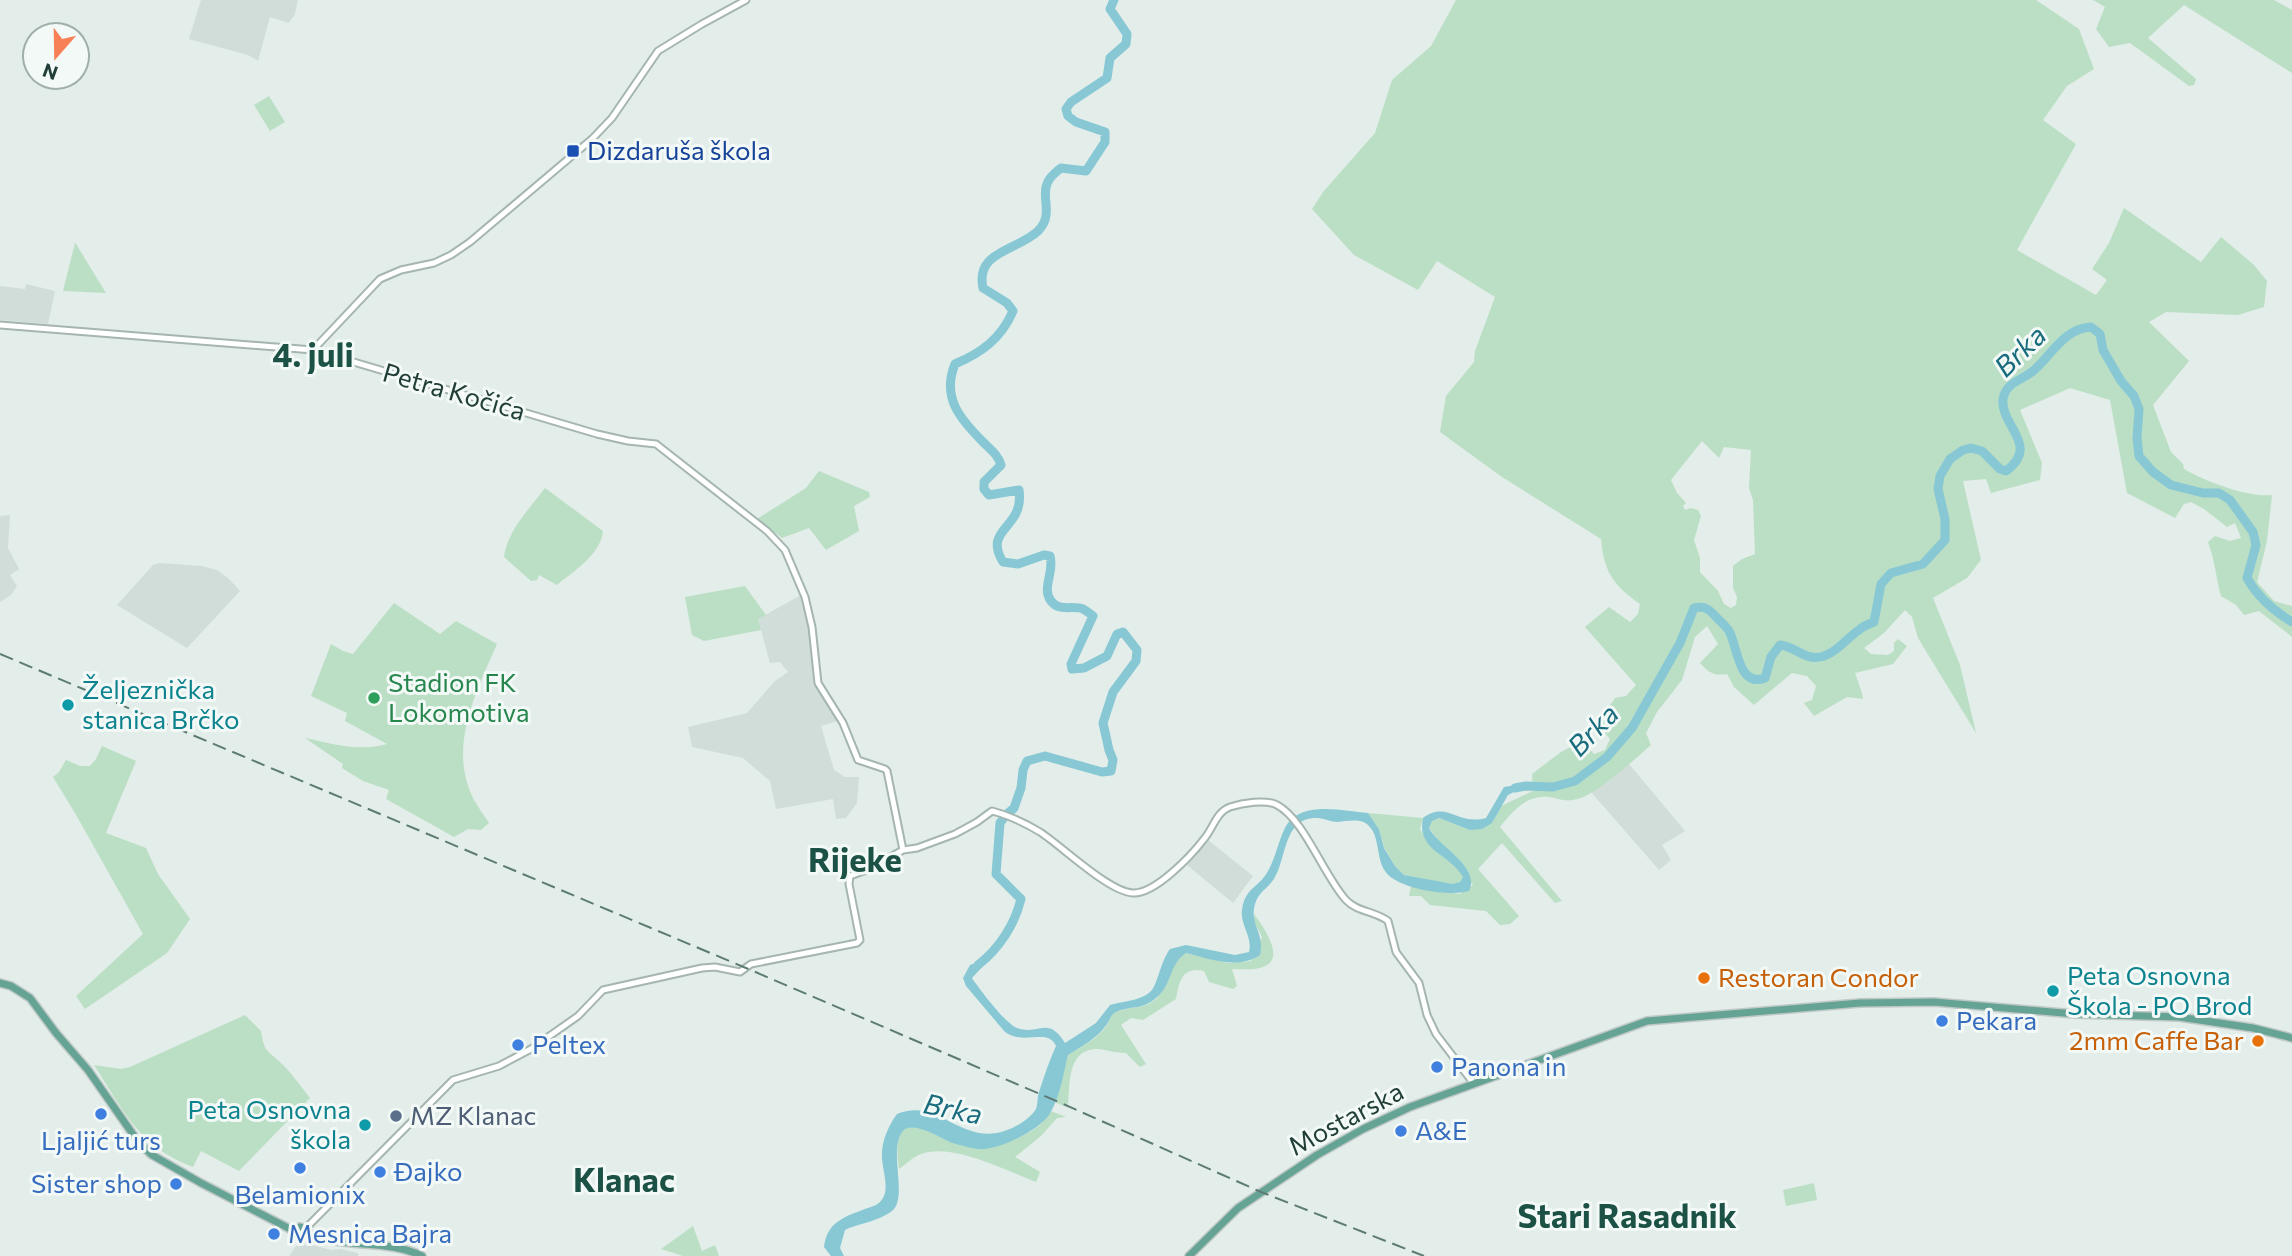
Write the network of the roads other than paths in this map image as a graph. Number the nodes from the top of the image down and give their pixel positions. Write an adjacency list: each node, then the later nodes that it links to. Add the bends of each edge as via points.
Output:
1 (747, 0): 3 (street, via 661,49 592,139 451,255 380,279)
2 (0, 325): 3 (street, Petra Kočića)
3 (313, 350): 4 (street, Petra Kočića, via 597,434 656,444 767,531 785,550 805,597 818,683 843,723 858,760 887,771)
4 (903, 850): 7 (street, via 933,843 995,812 1041,833 1109,883 1136,893 1167,877 1229,808 1278,806 1312,845 1345,898 1388,921 1396,952 1419,983 1436,1034); 8 (street, via 849,879 857,943 751,964 742,972 702,968 603,990 578,1016 531,1049 499,1066 453,1080)
5 (0, 983): 8 (main road, via 30,998 152,1155)
6 (2292, 1038): 7 (main road, Mostarska, via 2165,1016 1934,1002 1860,1003 1647,1021)
7 (1474, 1084): 10 (main road, Mostarska, via 1398,1112 1317,1155 1238,1208)
8 (302, 1230): 9 (main road)
9 (422, 1256)
10 (1189, 1256)

